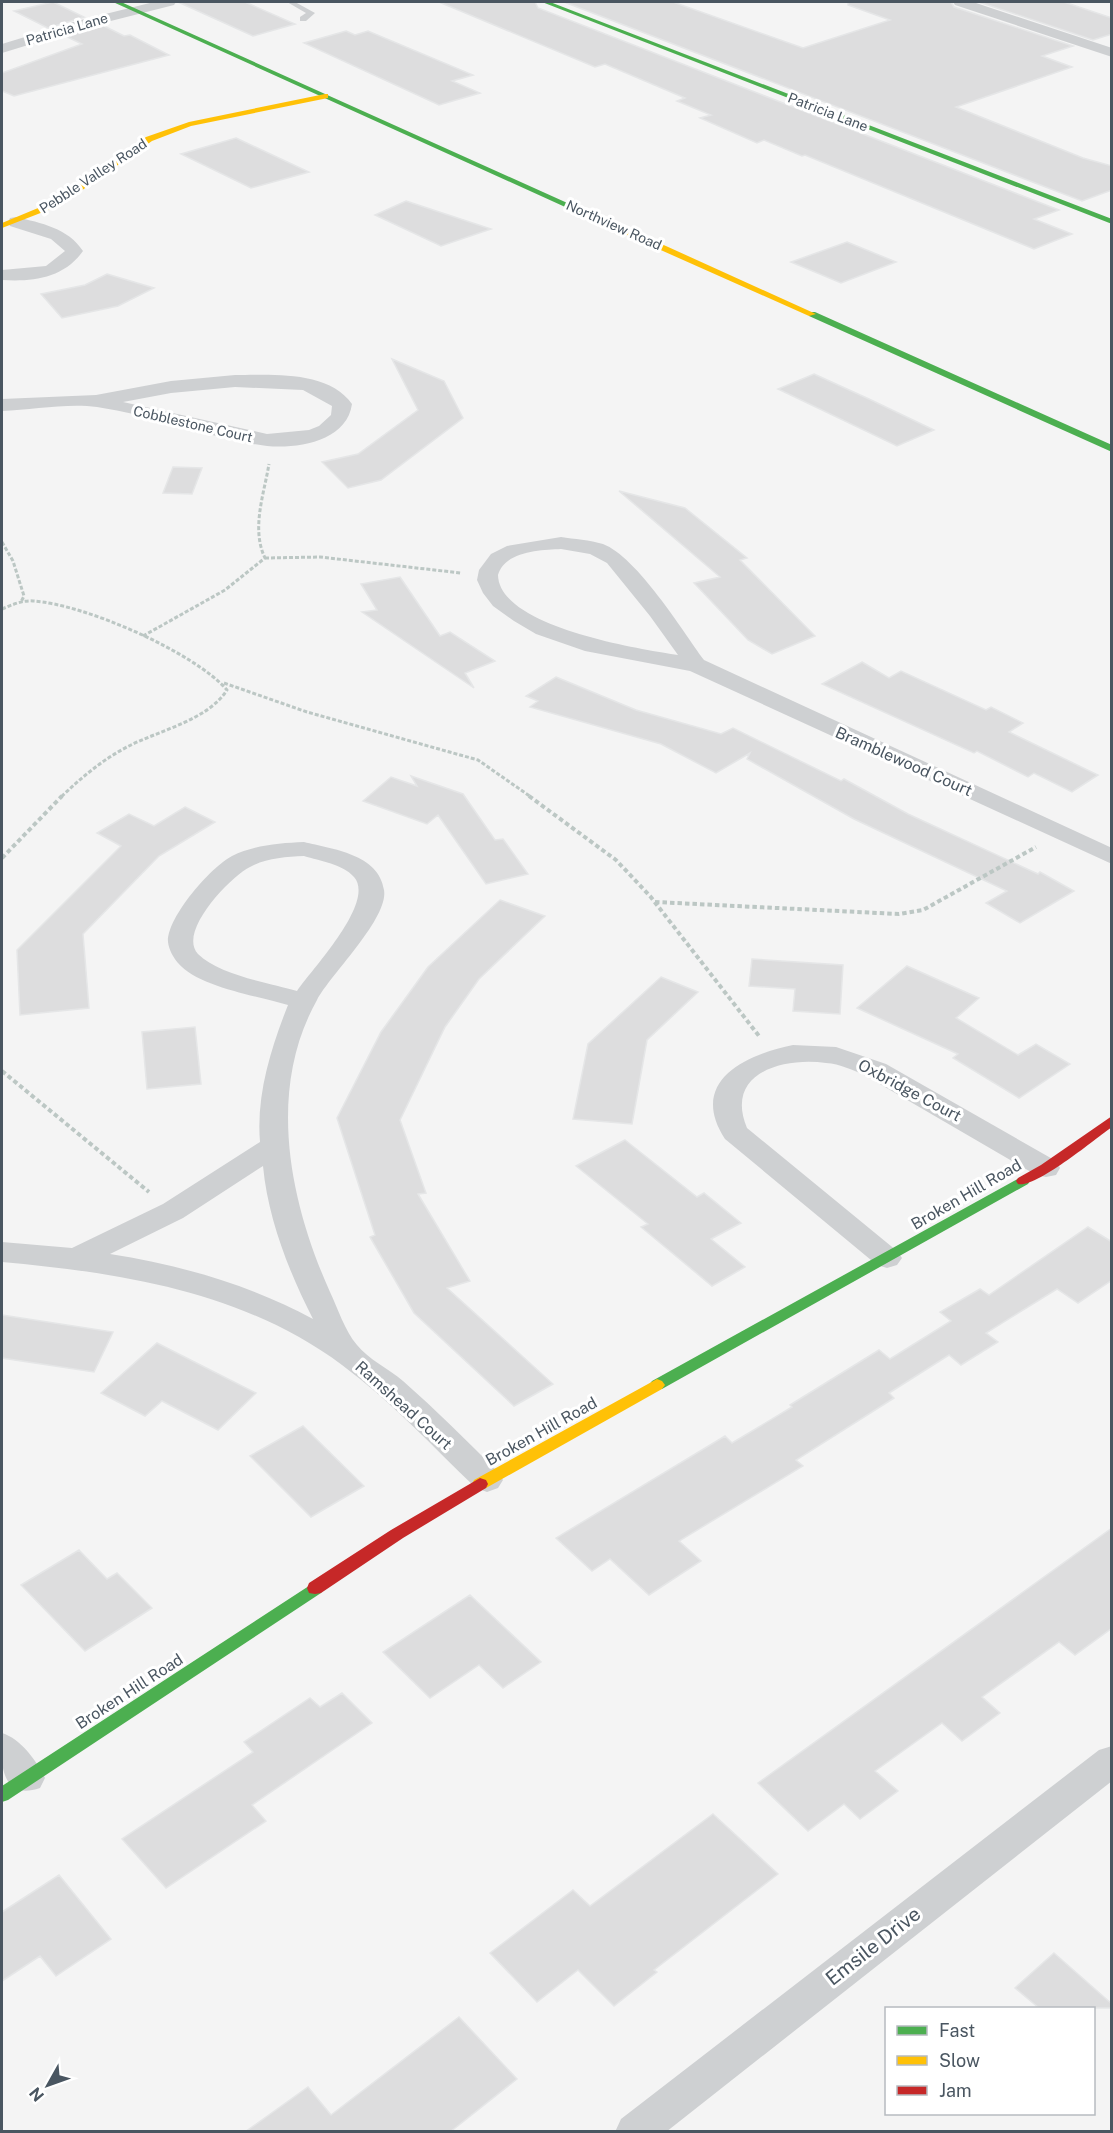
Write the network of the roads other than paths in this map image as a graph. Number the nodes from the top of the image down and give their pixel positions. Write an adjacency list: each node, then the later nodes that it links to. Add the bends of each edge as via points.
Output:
1 (116, 2): 6 (street, Northview Road)
2 (169, 2): 6 (street, Patricia Lane)
3 (291, 2): 7 (lane, via 311,13)
4 (545, 2): 11 (street, Patricia Lane)
5 (960, 2): 9 (street)
6 (135, 10): 8 (street, Patricia Lane); 10 (street, Northview Road)
7 (303, 19)
8 (2, 49)
9 (1112, 53)
10 (325, 96): 12 (street, Pebble Valley Road, via 189,124 160,134 130,150 58,203); 16 (street, Northview Road)
11 (1112, 222)
12 (9, 224): 13 (street, via 62,237 74,251 54,268)
13 (2, 275)
14 (96, 400): 14 (street, Cobblestone Court, via 272,440 293,440 324,431 340,419 342,404 324,390 264,381 198,384); 15 (street, Cobblestone Court)
15 (2, 405)
16 (1112, 449)
17 (696, 665): 17 (street, Bramblewood Court, via 558,635 512,611 489,587 488,577 496,561 526,547 561,543 596,549 614,559); 18 (street, Bramblewood Court)
18 (1112, 857)
19 (303, 1001): 19 (street, via 363,919 373,902 374,889 369,876 358,865 333,854 304,849 255,856 226,872 184,922 180,942 183,954 211,974); 21 (street, via 281,1056 274,1095)
20 (1112, 1120): 22 (street, Broken Hill Road)
21 (273, 1147): 24 (street, via 173,1211); 26 (street, via 289,1230 321,1308)
22 (1046, 1168): 25 (street, Broken Hill Road); 25 (street, Oxbridge Court, via 905,1086 848,1058 807,1052 771,1058 749,1068 735,1080 727,1095 728,1122 745,1143)
23 (2, 1252): 24 (street)
24 (78, 1257): 26 (street, via 210,1287 304,1328)
25 (887, 1258): 27 (street, Broken Hill Road)
26 (347, 1354): 27 (street, Ramshead Court, via 394,1392)
27 (487, 1480): 30 (street, Broken Hill Road, via 397,1534)
28 (2, 1747): 30 (street)
29 (1112, 1760): 31 (street, Emsile Drive)
30 (14, 1786)
31 (635, 2132)

